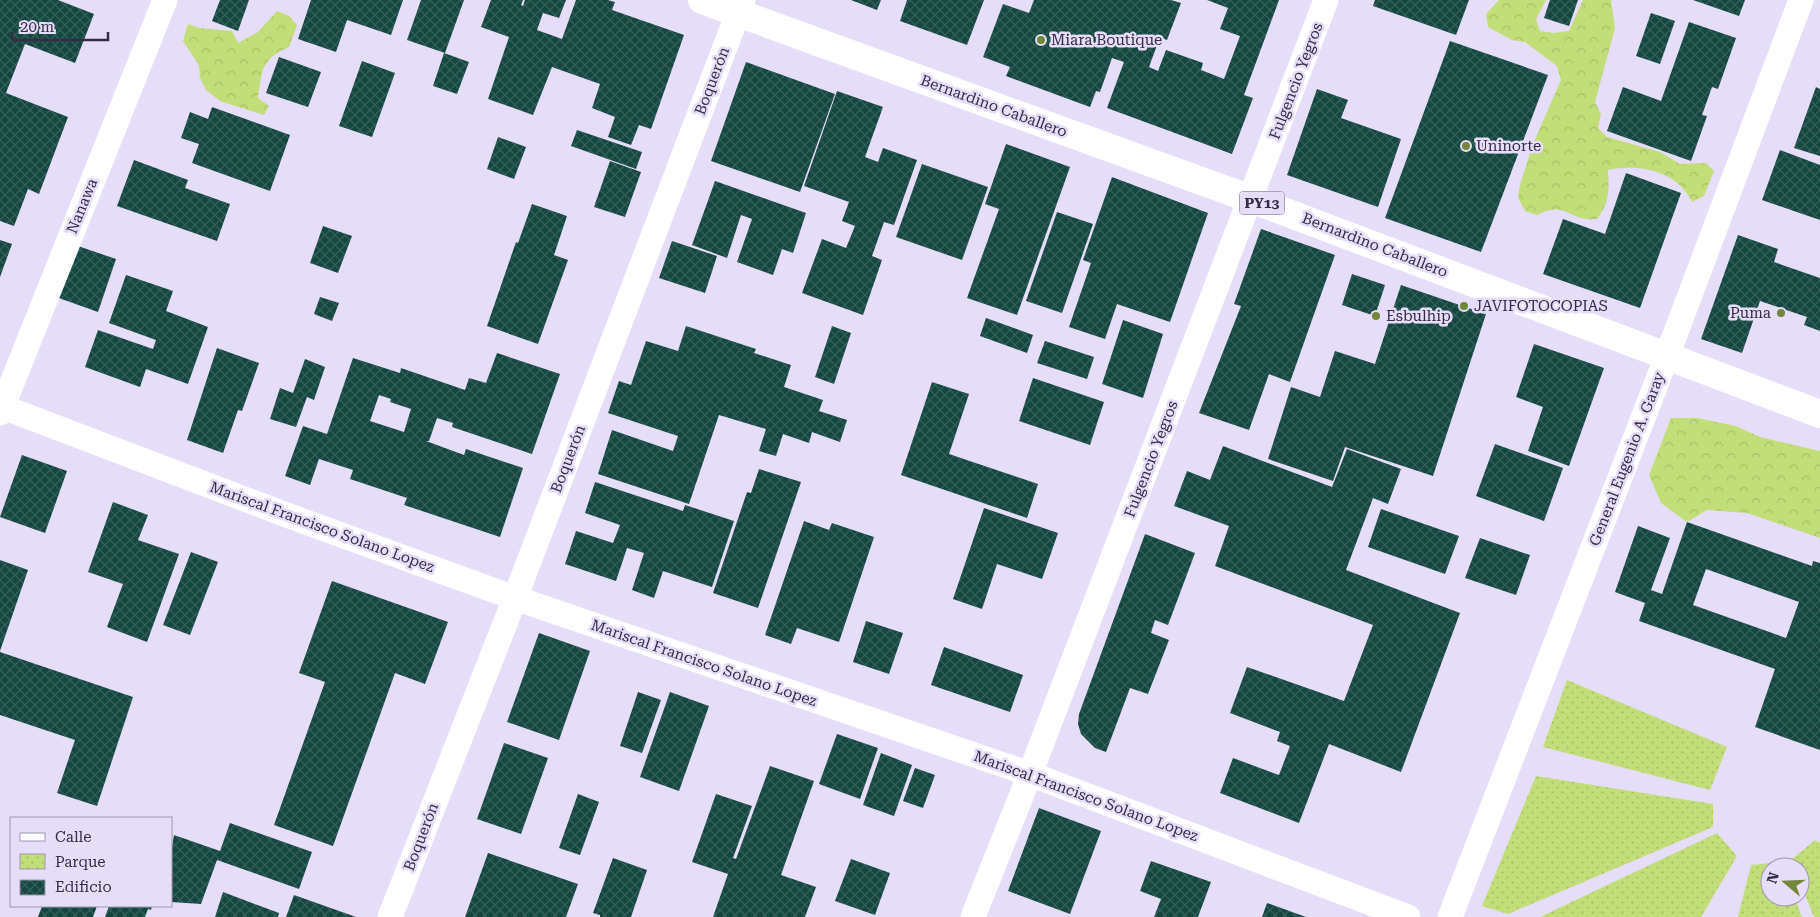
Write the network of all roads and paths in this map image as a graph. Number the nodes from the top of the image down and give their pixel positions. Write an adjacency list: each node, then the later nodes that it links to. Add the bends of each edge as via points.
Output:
1 (165, 0): 8 (street, Nanawa)
2 (702, 0): 5 (highway, Bernardino Caballero / PY13)
3 (1326, 0): 6 (street, Fulgencio Yegros)
4 (1801, 0): 7 (street, General Eugenio A. Garay)
5 (741, 7): 6 (highway, Bernardino Caballero / PY13); 10 (street, Boquerón)
6 (1251, 199): 7 (highway, Bernardino Caballero / PY13); 11 (street, Fulgencio Yegros)
7 (1667, 356): 9 (highway, Bernardino Caballero / PY13); 15 (street, General Eugenio A. Garay)
8 (1, 408): 10 (street, Mariscal Francisco Solano Lopez)
9 (1820, 414)
10 (515, 598): 11 (street, Mariscal Francisco Solano Lopez); 12 (street, Boquerón)
11 (1030, 774): 13 (street, Fulgencio Yegros); 14 (street, Mariscal Francisco Solano Lopez)
12 (390, 917)
13 (973, 917)
14 (1408, 917)
15 (1450, 917)

